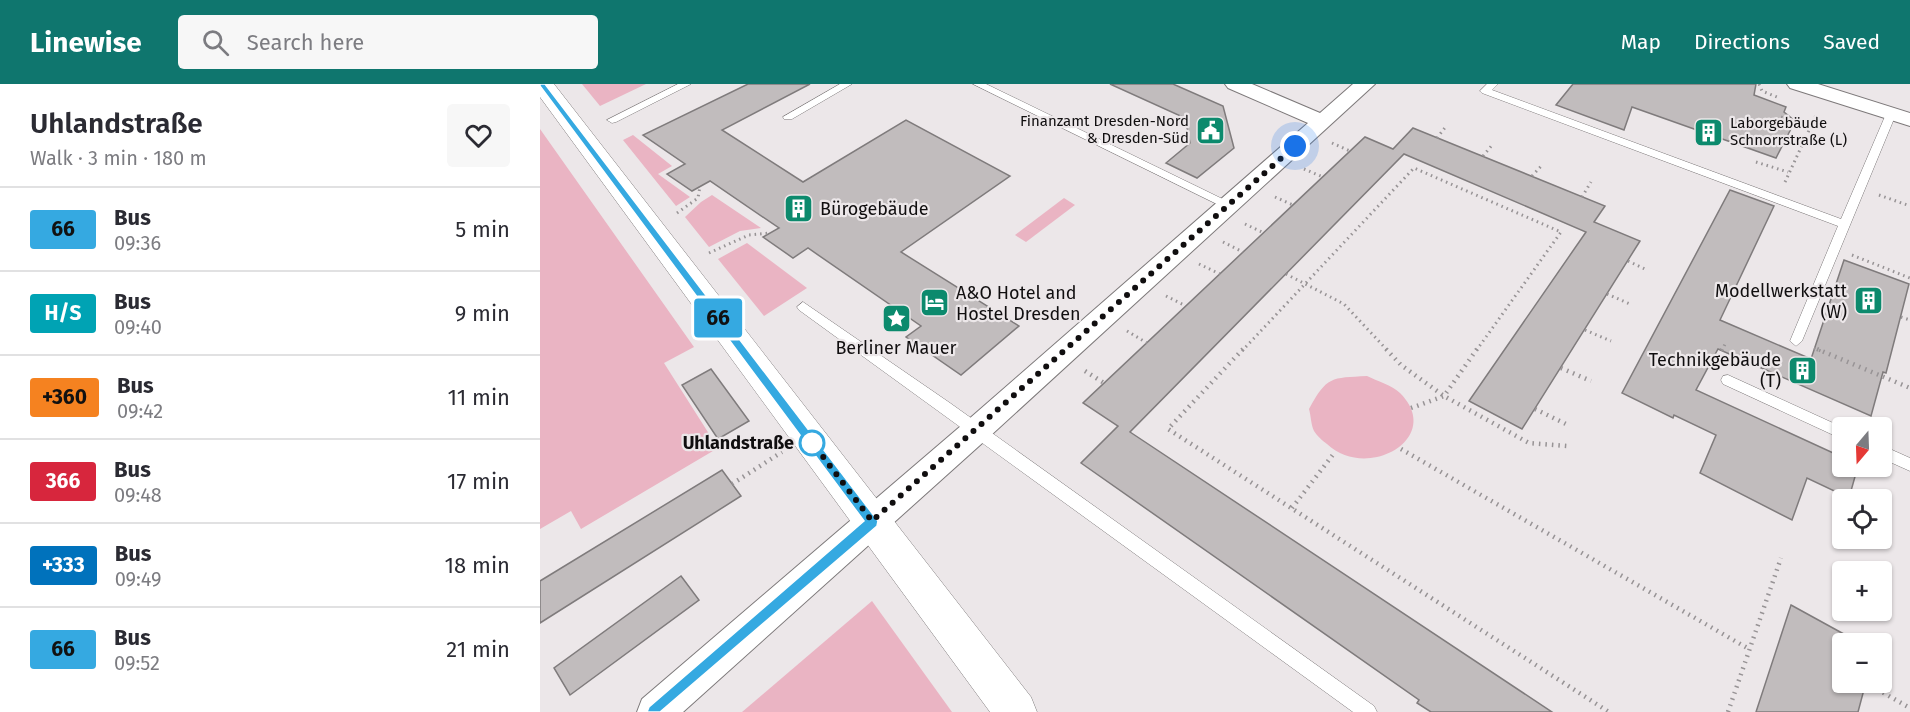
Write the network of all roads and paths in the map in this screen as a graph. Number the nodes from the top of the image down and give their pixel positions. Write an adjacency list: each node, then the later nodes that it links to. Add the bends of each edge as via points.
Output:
1 (542, 84): 59 (main road)
2 (686, 84): 15 (lane)
3 (847, 84): 12 (lane)
4 (978, 84): 29 (lane)
5 (1235, 84): 16 (street)
6 (1365, 84): 16 (street)
7 (1493, 84): 32 (lane, via 1485,91)
8 (1797, 84): 14 (street)
9 (1774, 96): 10 (path)
10 (1771, 100)
11 (1821, 106): 18 (path)
12 (788, 117)
13 (1781, 117): 18 (path)
14 (1901, 117): 27 (lane)
15 (612, 120)
16 (1322, 122): 29 (street)
17 (1447, 126): 19 (path)
18 (1811, 130): 22 (path, via 1788,172)
19 (1437, 138)
20 (1493, 144): 21 (path)
21 (1483, 156)
22 (1756, 162)
23 (1543, 164): 24 (path)
24 (1532, 176)
25 (1591, 182): 28 (path)
26 (700, 186): 31 (path, via 698,198)
27 (1859, 189): 30 (path); 32 (lane)
28 (1581, 196)
29 (1229, 205): 57 (street)
30 (1910, 206)
31 (677, 213)
32 (1844, 224): 34 (lane)
33 (771, 233): 35 (path, via 749,235)
34 (1835, 247): 39 (path); 48 (lane)
35 (709, 253)
36 (1628, 261): 37 (path)
37 (1647, 270)
38 (1286, 274): 40 (path)
39 (1910, 278)
40 (1305, 284): 53 (path, via 1344,304 1401,365); 53 (path, via 1414,168 1561,232); 66 (path, via 1168,429)
41 (1607, 294): 42 (path)
42 (1630, 304)
43 (803, 307): 57 (lane)
44 (1900, 317): 45 (path)
45 (1910, 320)
46 (1585, 330): 47 (path)
47 (1611, 341)
48 (1796, 341): 52 (path)
49 (1561, 368): 51 (path)
50 (1728, 380): 58 (lane)
51 (1590, 381)
52 (1910, 388)
53 (1444, 396): 54 (path); 60 (path, via 1529,443)
54 (1411, 408)
55 (1535, 409): 56 (path)
56 (1568, 425)
57 (978, 428): 67 (street); 74 (lane)
58 (1832, 428)
59 (808, 437): 65 (path); 67 (main road)
60 (1567, 446)
61 (1401, 448): 69 (path)
62 (1335, 452): 66 (path)
63 (1892, 456): 64 (lane)
64 (1910, 465)
65 (732, 484)
66 (1292, 508): 75 (path)
67 (872, 521): 72 (street); 73 (main road)
68 (1781, 558): 69 (path)
69 (1749, 649): 76 (path)
70 (1884, 693): 71 (path)
71 (1910, 708)
72 (655, 712)
73 (1016, 712)
74 (1368, 712)
75 (1609, 712)
76 (1728, 712)

